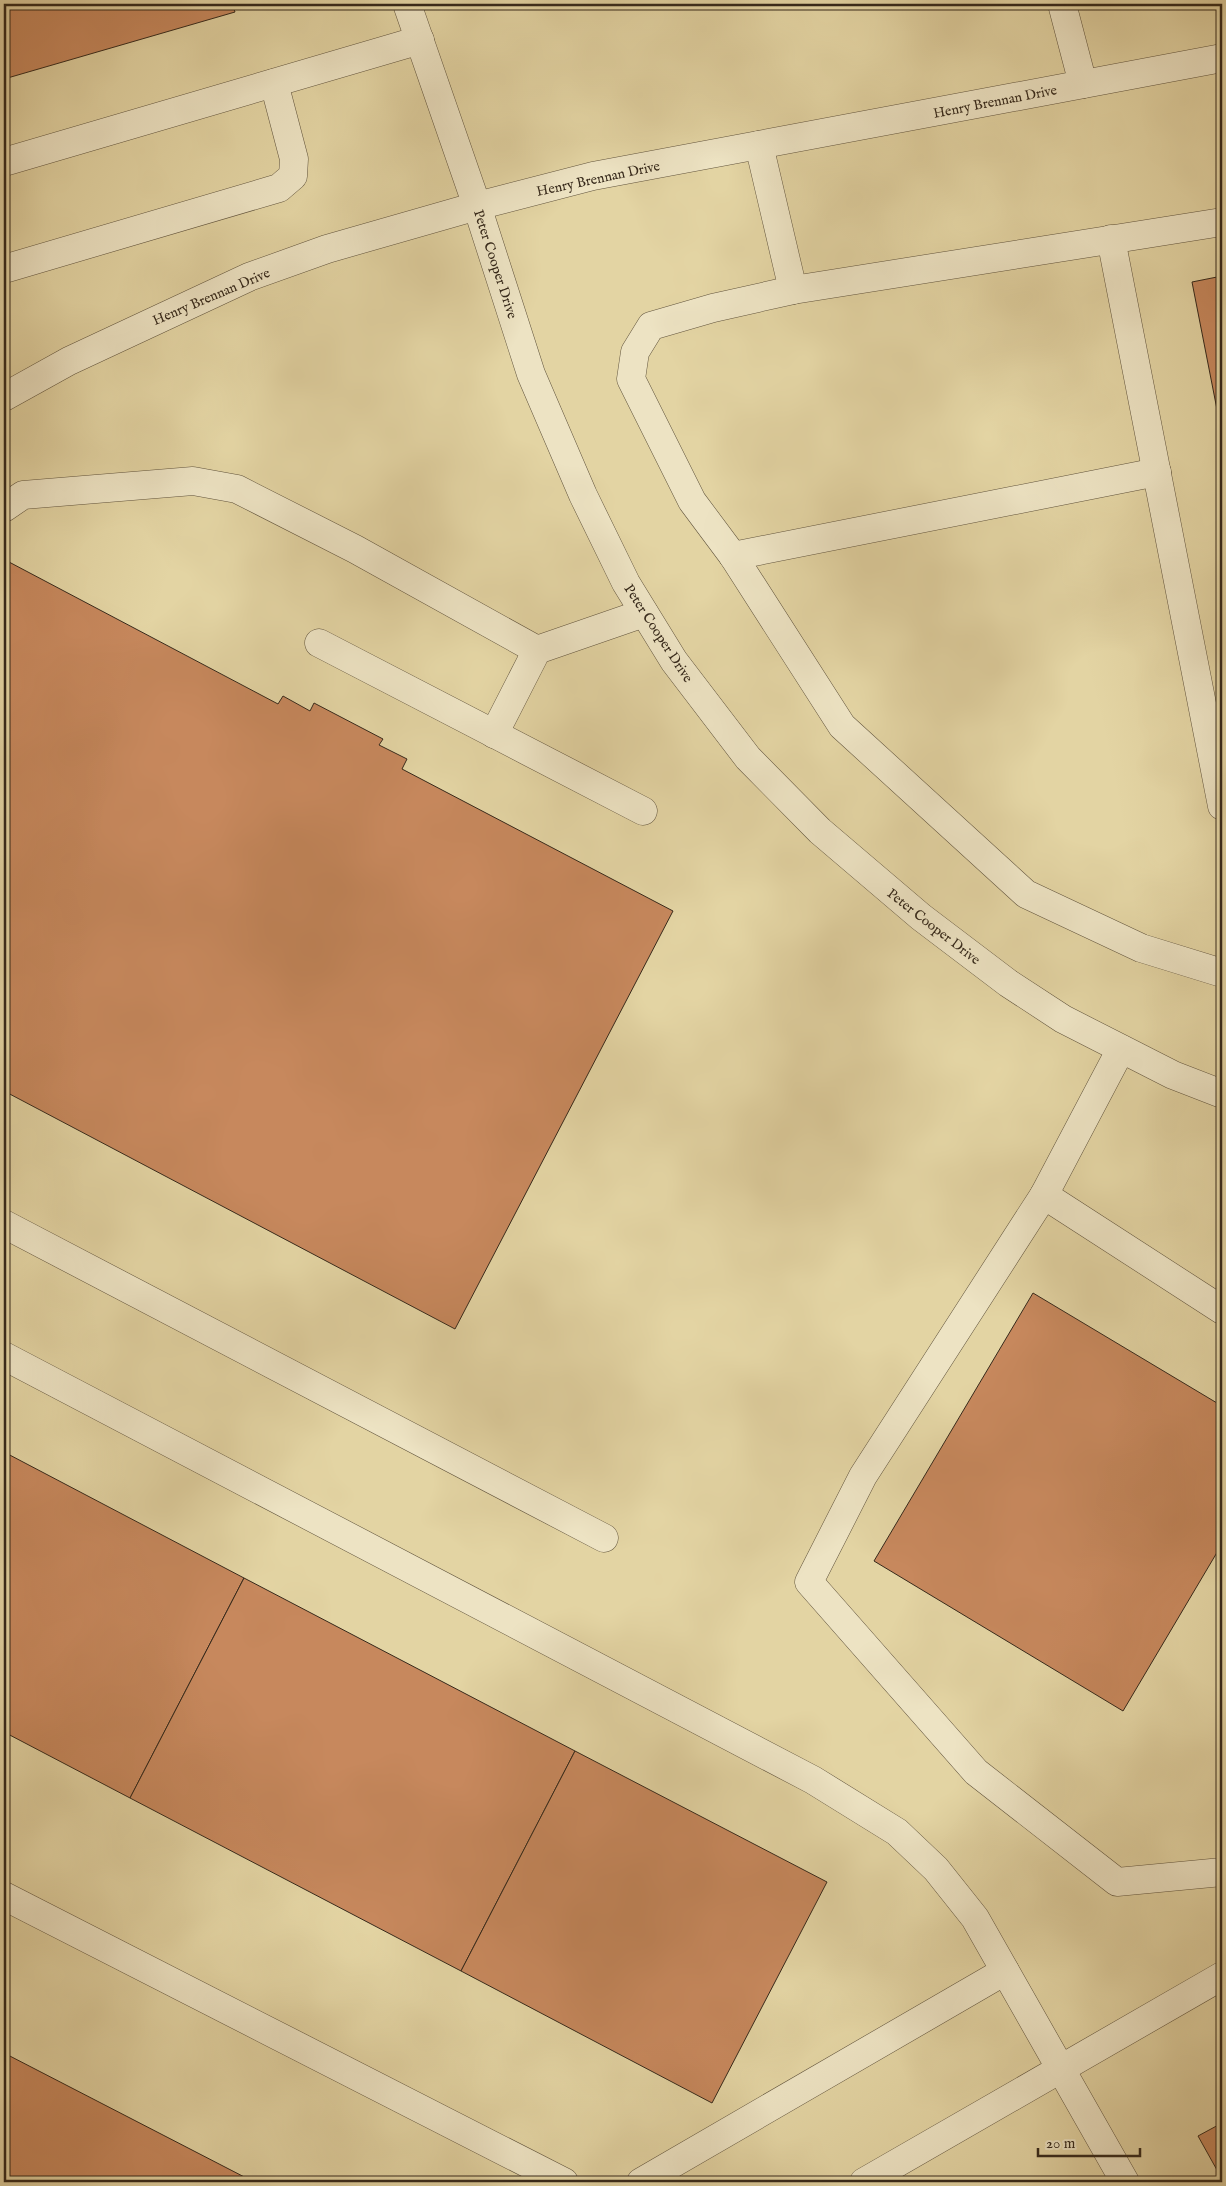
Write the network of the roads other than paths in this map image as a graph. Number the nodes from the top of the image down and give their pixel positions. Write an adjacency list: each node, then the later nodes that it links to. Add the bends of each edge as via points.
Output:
1 (407, 4): 3 (street, Peter Cooper Drive)
2 (1062, 4): 6 (street)
3 (420, 40): 5 (street); 9 (street, Peter Cooper Drive)
4 (1222, 58): 6 (street, Henry Brennan Drive)
5 (274, 83): 8 (street); 12 (street, via 294,159 292,176 279,188)
6 (1083, 84): 7 (street, Henry Brennan Drive)
7 (760, 145): 9 (street, Henry Brennan Drive, via 592,176); 13 (street)
8 (4, 162)
9 (477, 206): 14 (street, Henry Brennan Drive, via 327,249 250,277 69,361); 18 (street, Peter Cooper Drive, via 531,374 583,495)
10 (1222, 222): 11 (street)
11 (1111, 240): 13 (street); 15 (street)
12 (4, 269)
13 (793, 290): 17 (street, via 651,326 635,352 631,379 692,501)
14 (4, 397)
15 (1157, 472): 17 (street); 22 (street)
16 (4, 508): 20 (street, via 23,495 156,484 193,481 237,489 355,549)
17 (733, 556): 24 (street, via 842,726 1026,894 1140,948)
18 (644, 613): 20 (street); 25 (street, Peter Cooper Drive, via 674,661 748,758 820,831 921,917 1008,983 1063,1019)
19 (319, 643): 21 (street)
20 (537, 650): 21 (street)
21 (494, 734): 23 (street)
22 (1222, 806)
23 (643, 811)
24 (1222, 973)
25 (1122, 1049): 26 (street, Peter Cooper Drive, via 1173,1075); 27 (street)
26 (1222, 1094)
27 (1044, 1195): 29 (street); 32 (street, via 863,1476 809,1582 976,1772 1117,1882)
28 (4, 1224): 31 (street)
29 (1222, 1310)
30 (4, 1356): 34 (street, via 813,1780 897,1832 936,1869 976,1918)
31 (604, 1538)
32 (1222, 1872)
33 (4, 1896): 37 (street)
34 (1005, 1971): 36 (street); 38 (street)
35 (1222, 1976): 36 (street)
36 (1061, 2070): 39 (street); 40 (street)
37 (564, 2182)
38 (641, 2182)
39 (864, 2182)
40 (1125, 2182)

